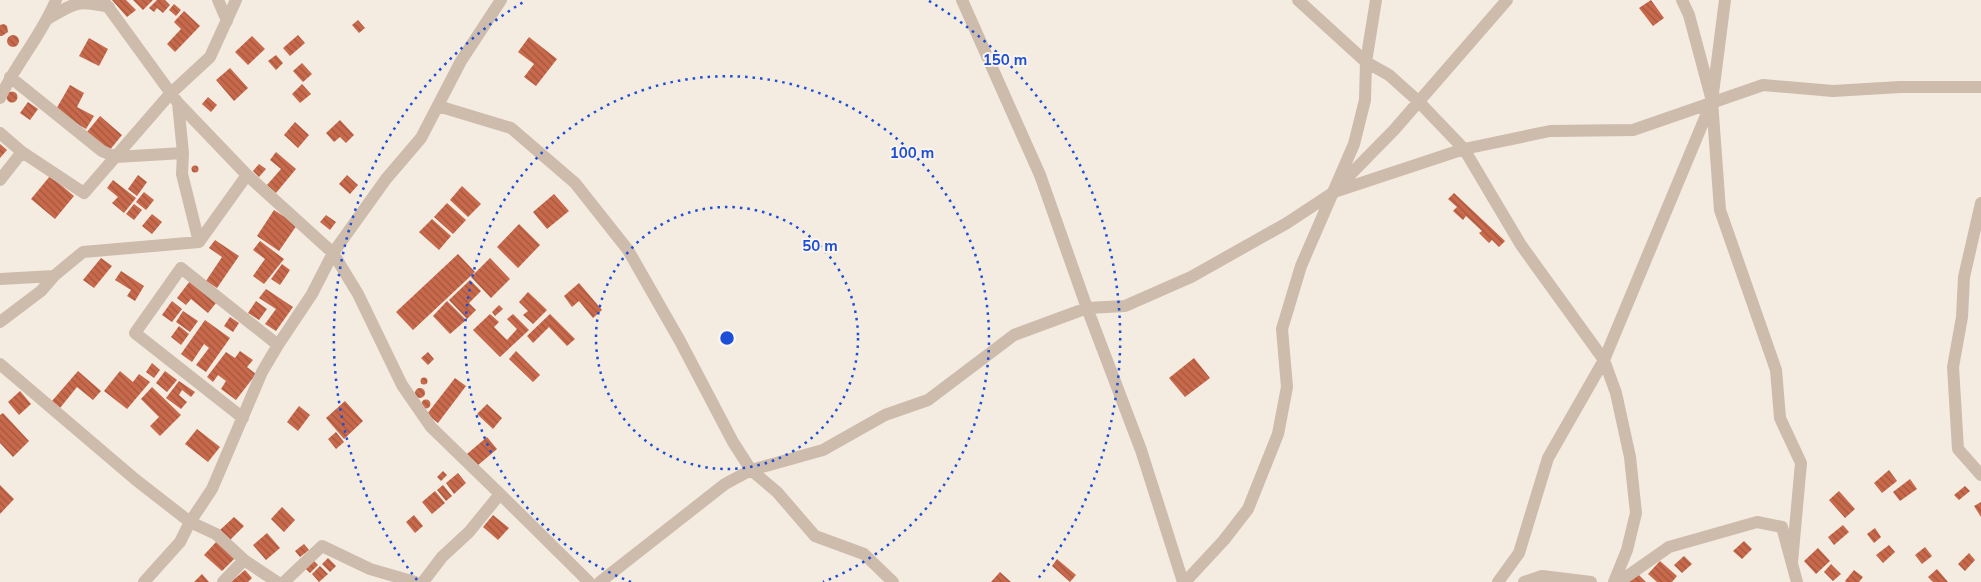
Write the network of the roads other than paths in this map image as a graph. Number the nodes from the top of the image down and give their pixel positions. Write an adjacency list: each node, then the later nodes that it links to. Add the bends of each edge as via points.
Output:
1 (49, 0): 13 (street)
2 (56, 0): 13 (street)
3 (218, 0): 14 (street)
4 (236, 0): 14 (street)
5 (501, 0): 22 (street)
6 (962, 0): 36 (street, via 1040,175)
7 (1298, 0): 15 (street)
8 (1376, 0): 15 (street)
9 (1507, 0): 20 (street)
10 (1682, 0): 21 (street)
11 (1725, 0): 21 (street)
12 (106, 3): 13 (street, via 86,1); 19 (street)
13 (49, 18): 16 (street)
14 (227, 21): 19 (street, via 210,57)
15 (1366, 62): 20 (street, via 1389,75); 30 (street, via 1365,100 1354,144)
16 (10, 77): 18 (street); 27 (street, via 102,151)
17 (1981, 87): 21 (street, via 1833,91 1763,84)
18 (0, 98)
19 (175, 98): 26 (street); 27 (street); 28 (street)
20 (1418, 100): 24 (street); 30 (street, via 1394,130)
21 (1712, 101): 24 (street, via 1633,130 1550,131); 39 (street); 47 (street, via 1720,210 1776,370 1780,418 1801,463)
22 (438, 106): 33 (street, via 421,138 386,179); 42 (street, via 511,128 575,183 628,250)
23 (0, 133): 25 (street)
24 (1464, 149): 30 (street); 39 (street, via 1521,245)
25 (22, 152): 27 (street, via 84,193); 29 (street)
26 (183, 154): 27 (street); 32 (street, via 182,174)
27 (116, 158)
28 (247, 175): 32 (street); 33 (street)
29 (0, 180)
30 (1334, 192): 36 (street, via 1287,223 1191,277 1125,306); 57 (street, via 1300,266 1282,329 1287,387 1278,434 1266,468 1248,510)
31 (1981, 203): 43 (street, via 1964,277 1962,317 1953,367 1958,449)
32 (199, 242): 34 (street, via 83,252)
33 (333, 253): 38 (street, via 312,294); 44 (street, via 358,294 402,385 431,427)
34 (54, 276): 35 (street); 37 (street, via 41,291)
35 (0, 278)
36 (1087, 308): 42 (street, via 1014,335 928,400 885,415 824,450); 57 (street, via 1141,450)
37 (0, 322)
38 (278, 345): 41 (street, via 262,372); 41 (street, via 181,268 135,333)
39 (1604, 360): 58 (street, via 1548,458 1519,553); 61 (street, via 1616,393 1630,457 1636,514 1627,550)
40 (0, 364): 45 (street)
41 (243, 418): 45 (street, via 212,489)
42 (751, 470): 55 (street, via 725,484); 56 (street, via 776,492 815,536 864,554)
43 (1981, 475)
44 (500, 494): 53 (street); 54 (street)
45 (190, 522): 46 (street, via 216,534); 48 (street, via 180,542)
46 (244, 560): 49 (street); 50 (street)
47 (1792, 562): 62 (street, via 1782,527 1757,522 1669,546); 63 (street)
48 (144, 582)
49 (223, 582)
50 (277, 582)
51 (284, 582): 52 (street, via 322,546 370,569)
52 (415, 582)
53 (422, 582)
54 (589, 582)
55 (600, 582)
56 (893, 582)
57 (1184, 582)
58 (1498, 582)
59 (1524, 582): 60 (street, via 1542,576)
60 (1591, 582)
61 (1614, 582)
62 (1619, 582)
63 (1797, 582)

